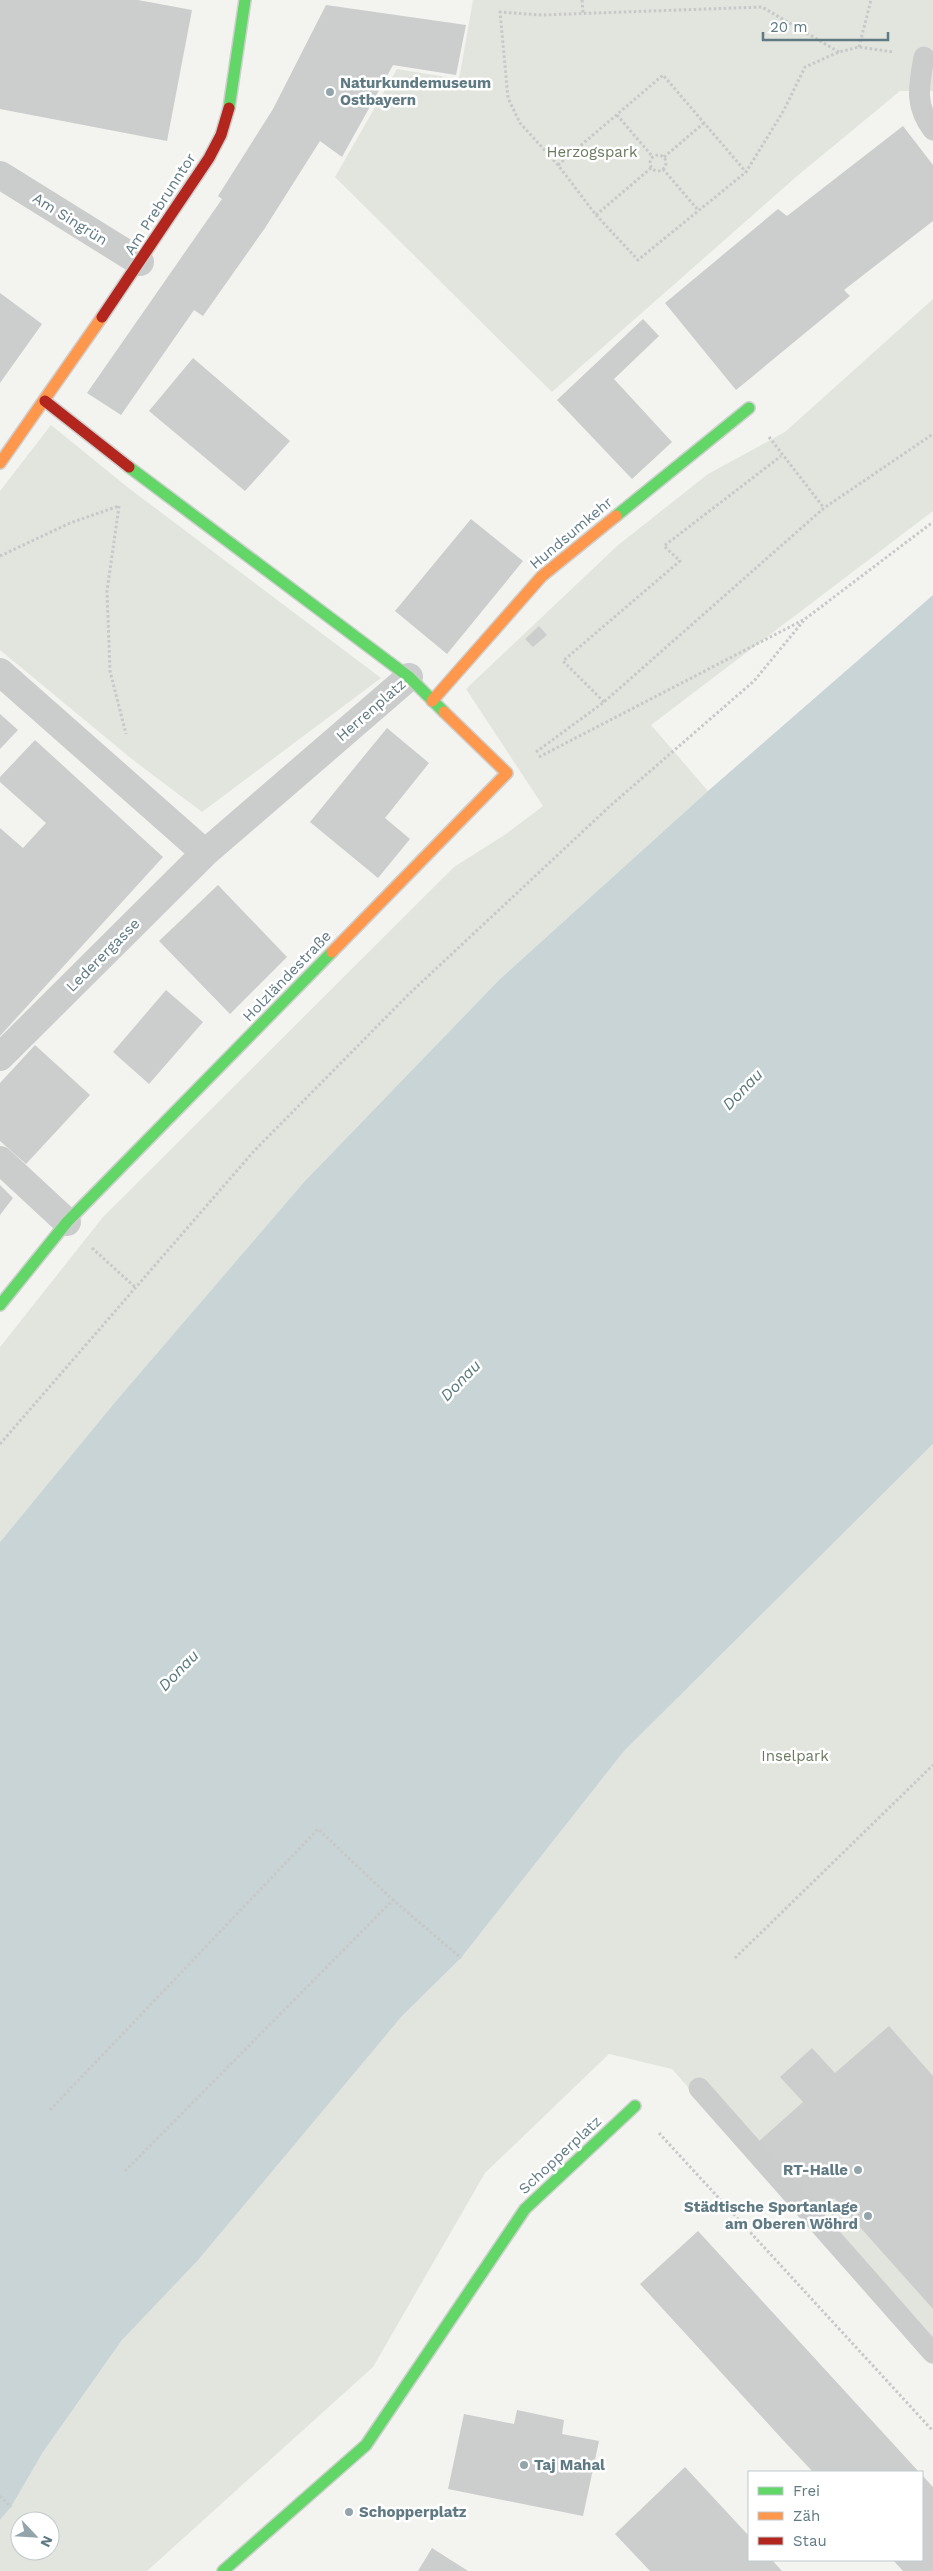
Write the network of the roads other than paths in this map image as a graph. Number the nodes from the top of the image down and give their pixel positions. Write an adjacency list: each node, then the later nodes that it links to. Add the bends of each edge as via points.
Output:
1 (246, 0): 5 (street, Am Prebrunntor, via 231,104 221,135)
2 (924, 57): 3 (lane, via 918,91 923,116)
3 (933, 130)
4 (0, 176): 5 (street, Am Singrün)
5 (140, 262): 6 (street, Am Prebrunntor)
6 (45, 401): 8 (street); 10 (street, Herrenplatz, via 137,474)
7 (749, 408): 11 (street, Hundsumkehr, via 542,576)
8 (0, 463)
9 (0, 672): 12 (street)
10 (409, 677): 11 (street); 12 (street, Herrenplatz)
11 (432, 701): 15 (street, Holzländestraße, via 507,773)
12 (205, 853): 13 (street, Lederergasse)
13 (0, 1057)
14 (0, 1160): 15 (street)
15 (76, 1232): 16 (street, Holzländestraße)
16 (0, 1305)
17 (699, 2088): 19 (lane)
18 (634, 2106): 20 (street, Schopperplatz, via 525,2209 366,2445)
19 (933, 2353)
20 (223, 2571)

